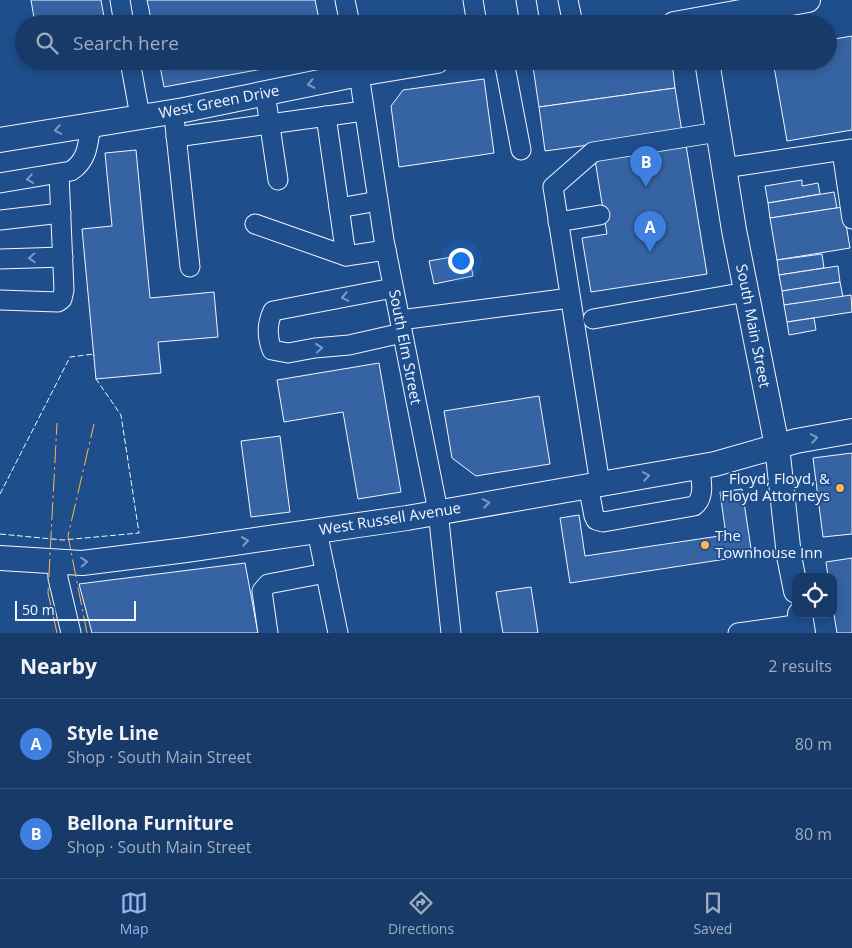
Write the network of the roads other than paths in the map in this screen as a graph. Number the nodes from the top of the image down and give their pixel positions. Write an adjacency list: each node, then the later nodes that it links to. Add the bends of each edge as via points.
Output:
1 (120, 0): 8 (street)
2 (345, 0): 9 (street)
3 (473, 0): 10 (street)
4 (526, 0): 11 (street)
5 (568, 0): 12 (street)
6 (808, 0): 7 (main road)
7 (699, 14)
8 (122, 15)
9 (348, 15)
10 (476, 15)
11 (528, 15)
12 (571, 15)
13 (132, 70): 21 (street)
14 (347, 70): 18 (main road, West Green Drive, one-way to 18)
15 (358, 70): 19 (street, South Elm Street)
16 (506, 70): 28 (street)
17 (708, 70): 25 (main road, South Main Street)
18 (265, 93): 20 (main road, West Green Drive); 24 (street)
19 (364, 111): 22 (street); 34 (street, South Elm Street)
20 (174, 112): 21 (main road, West Green Drive); 26 (street)
21 (140, 116): 23 (main road, West Green Drive)
22 (326, 116): 24 (street); 35 (street)
23 (91, 124): 27 (main road, West Green Drive, one-way to 27); 31 (street, via 84,159 78,167)
24 (270, 124): 26 (street); 32 (street)
25 (718, 132): 30 (main road, South Main Street); 40 (street, via 593,152 553,186)
26 (176, 137): 46 (street)
27 (0, 140)
28 (521, 150)
29 (847, 150): 30 (street); 38 (street)
30 (724, 168): 48 (main road, South Main Street)
31 (59, 174): 33 (street, one-way to 33); 36 (street)
32 (278, 180)
33 (0, 183)
34 (378, 201): 35 (street); 42 (street, South Elm Street)
35 (339, 208): 44 (street)
36 (61, 213): 39 (street); 43 (street)
37 (600, 215): 40 (street)
38 (852, 219)
39 (0, 220)
40 (558, 222): 49 (street)
41 (255, 224): 44 (street)
42 (386, 250): 44 (street); 47 (street, South Elm Street)
43 (63, 256): 45 (street, one-way to 45); 50 (street, via 64,290 58,302)
44 (346, 256)
45 (0, 260)
46 (190, 267)
47 (393, 288): 52 (street, South Elm Street); 52 (street, one-way to 52, via 273,311 269,318 268,341 272,350 288,353 349,345)
48 (746, 292): 51 (street); 54 (main road, South Main Street)
49 (570, 298): 52 (street); 56 (street)
50 (0, 300)
51 (593, 319)
52 (401, 327): 57 (street, South Elm Street)
53 (852, 431): 54 (main road, West Russell Avenue, one-way to 53)
54 (776, 446): 55 (main road, West Russell Avenue); 61 (main road, South Main Street)
55 (699, 466): 56 (main road, West Russell Avenue, one-way to 55); 56 (street, via 701,495 694,506 600,522 594,516)
56 (594, 484): 57 (main road, West Russell Avenue, one-way to 56)
57 (438, 511): 58 (main road, West Russell Avenue); 67 (street, South Elm Street)
58 (317, 530): 60 (main road, West Russell Avenue, one-way to 58, via 82,563); 62 (street)
59 (0, 558): 60 (main road, West Russell Avenue)
60 (57, 561): 64 (street)
61 (792, 573)
62 (326, 574): 65 (street, via 268,584 262,590); 66 (street)
63 (802, 624): 68 (street)
64 (71, 633)
65 (268, 633)
66 (338, 633)
67 (451, 633)
68 (738, 633)

